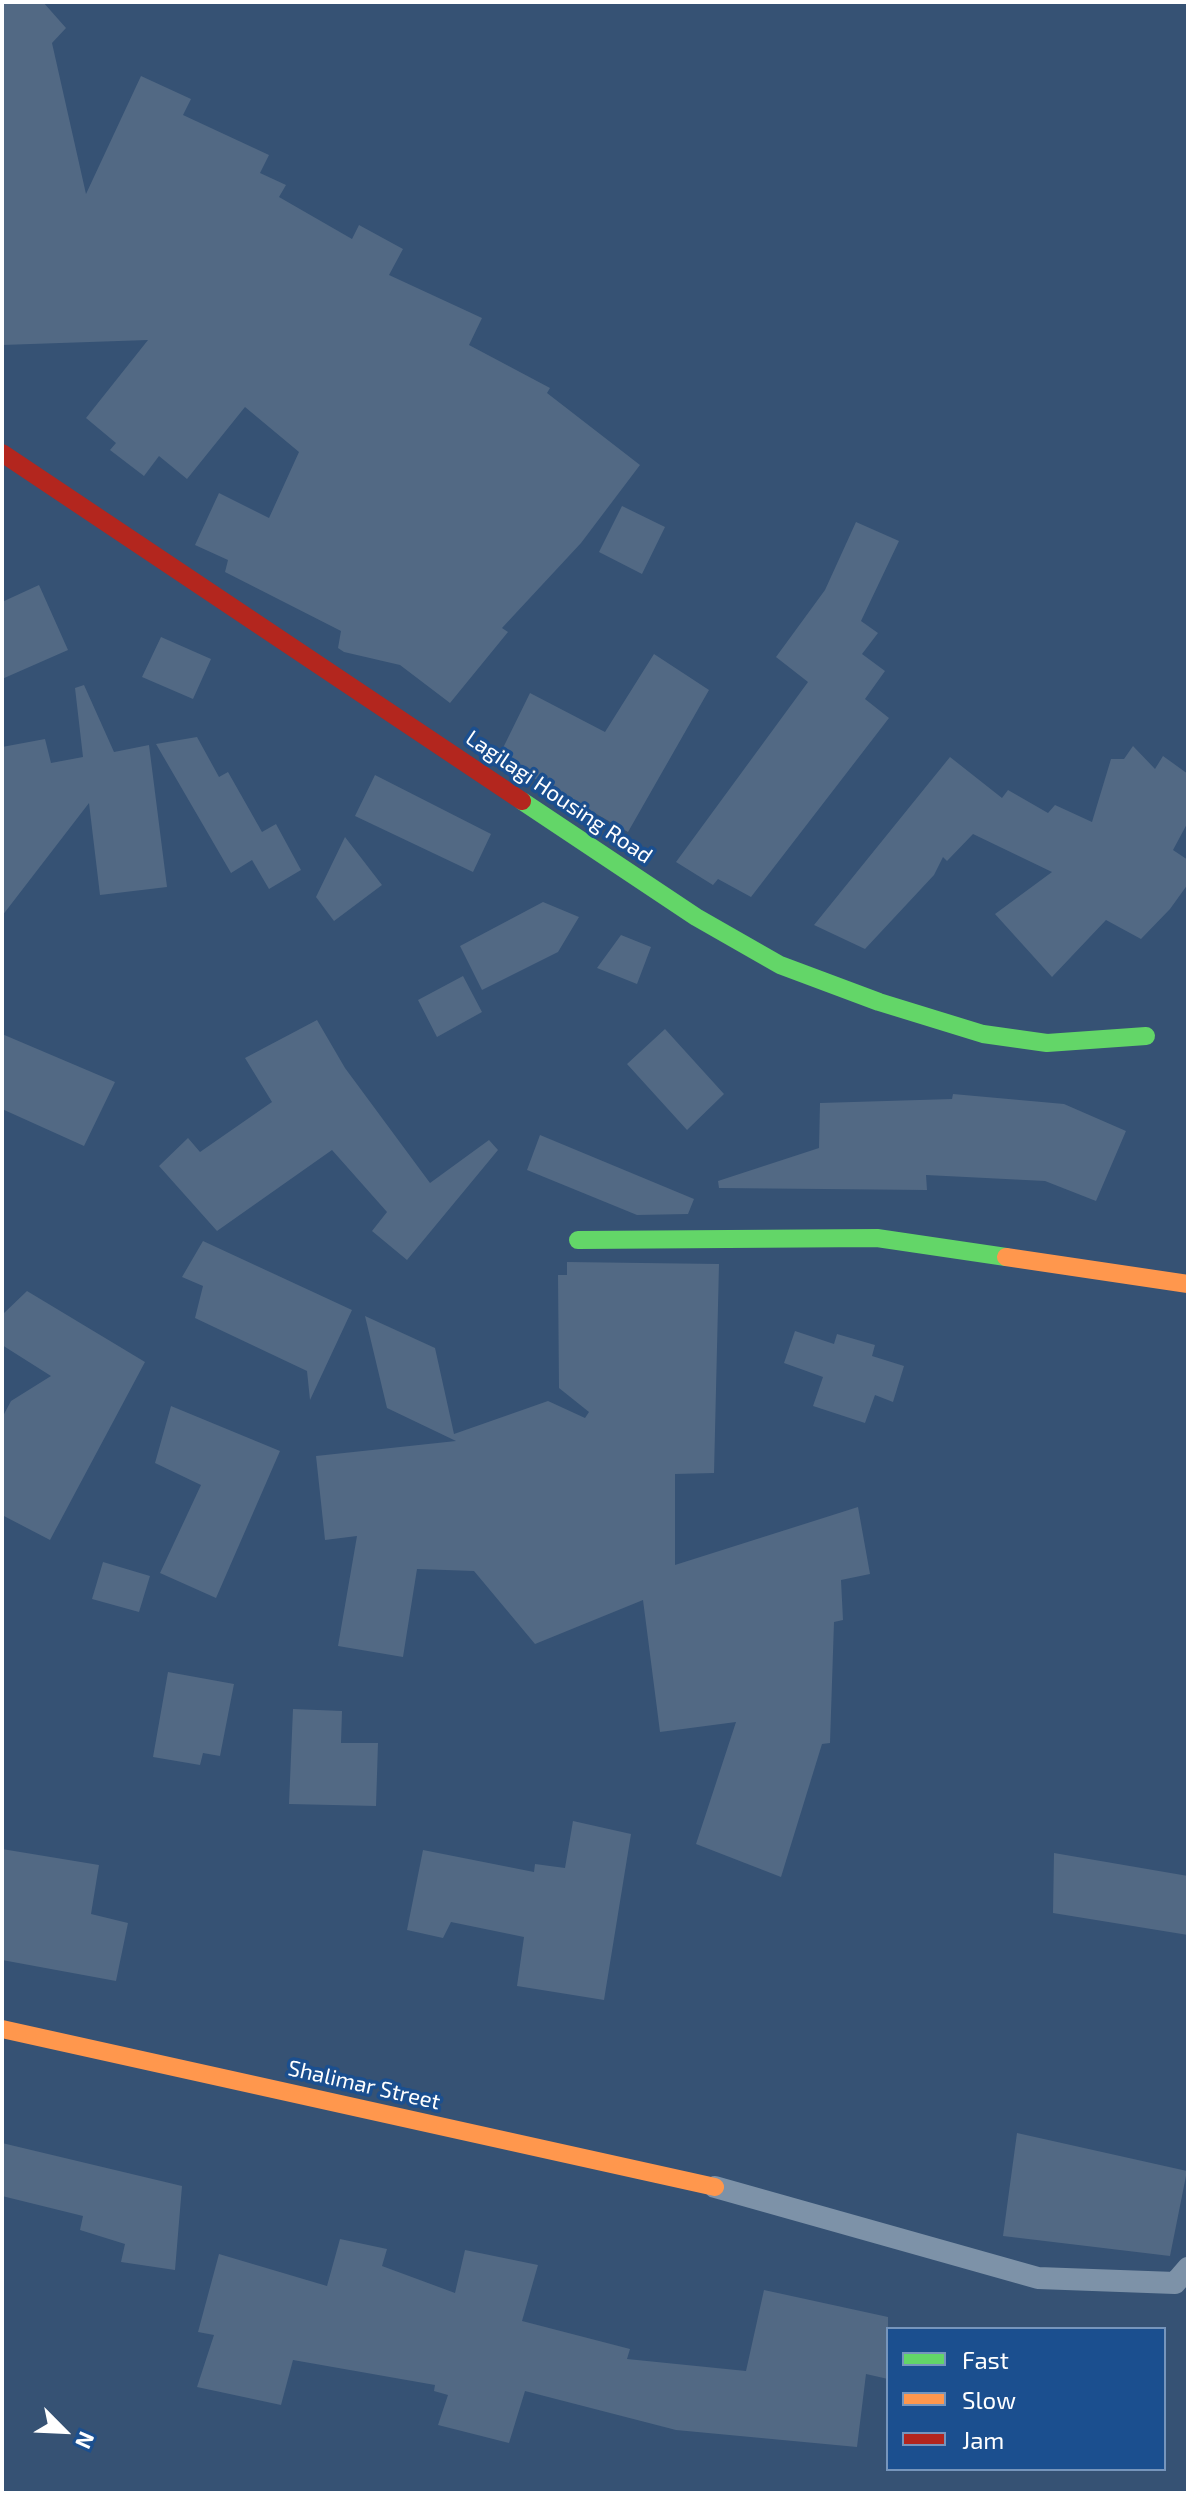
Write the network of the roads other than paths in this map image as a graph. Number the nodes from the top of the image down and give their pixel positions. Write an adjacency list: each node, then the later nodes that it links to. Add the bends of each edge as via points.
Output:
1 (2, 453): 2 (street, Lagilagi Housing Road, via 696,917 780,965 983,1034 1047,1043)
2 (1146, 1036)
3 (578, 1240): 4 (street, via 877,1238)
4 (1188, 1284)
5 (2, 2029): 6 (street, Shalimar Street)
6 (715, 2187): 7 (lane, via 1038,2278 1175,2283)
7 (1188, 2268)

